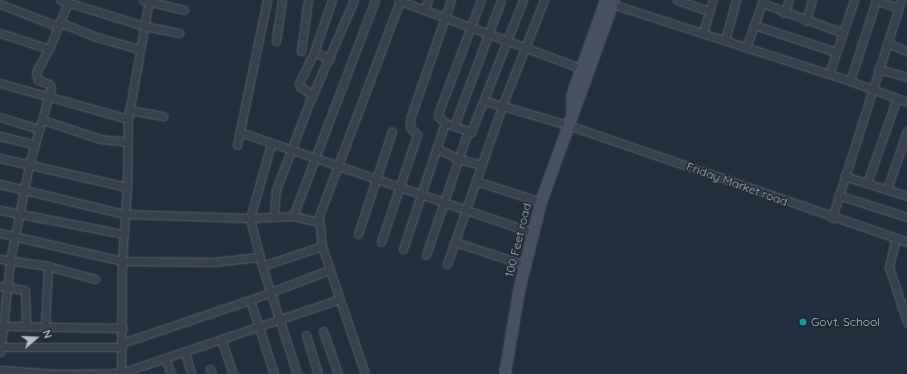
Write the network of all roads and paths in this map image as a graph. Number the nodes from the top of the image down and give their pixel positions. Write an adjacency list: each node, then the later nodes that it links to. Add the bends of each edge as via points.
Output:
1 (60, 0): 23 (street)
2 (267, 0): 82 (street)
3 (282, 0): 45 (street)
4 (308, 0): 52 (street)
5 (332, 0): 54 (street)
6 (354, 0): 56 (street)
7 (375, 0): 92 (street)
8 (399, 0): 30 (street); 96 (street)
9 (428, 0): 30 (street)
10 (451, 0): 33 (street)
11 (482, 0): 38 (street)
12 (501, 0): 43 (street)
13 (523, 0): 46 (street)
14 (544, 0): 51 (street)
15 (677, 0): 31 (street)
16 (713, 0): 31 (street)
17 (736, 0): 44 (street)
18 (789, 0): 32 (street)
19 (812, 0): 34 (street)
20 (854, 0): 42 (street)
21 (876, 0): 28 (street); 61 (street)
22 (901, 0): 28 (street)
23 (68, 1): 35 (street); 37 (street)
24 (147, 1): 29 (street); 37 (street)
25 (610, 2): 39 (street); 58 (street, 100 Feet road)
26 (763, 2): 32 (street); 36 (street)
27 (1, 4): 35 (street)
28 (898, 8): 47 (street)
29 (184, 10)
30 (424, 10): 33 (street)
31 (709, 10): 39 (street)
32 (784, 13): 34 (street)
33 (444, 18): 38 (street); 103 (street, via 410,120 410,127 417,135)
34 (806, 21): 42 (street)
35 (58, 24): 49 (street); 50 (street)
36 (754, 25): 48 (street); 55 (street)
37 (144, 26): 41 (street); 50 (street)
38 (471, 28): 43 (street); 75 (street, via 439,112 438,116)
39 (702, 32): 44 (street)
40 (0, 33): 49 (street)
41 (179, 33)
42 (843, 33): 55 (street)
43 (490, 35): 46 (street); 77 (street)
44 (725, 40): 48 (street)
45 (276, 41)
46 (508, 42): 51 (street); 67 (street)
47 (887, 43): 53 (street); 57 (street)
48 (746, 48): 59 (street)
49 (49, 49): 65 (street, via 36,77 51,85)
50 (139, 49): 70 (street)
51 (524, 49): 58 (street); 69 (street)
52 (301, 51)
53 (907, 51)
54 (314, 52): 56 (street); 64 (street, via 298,83)
55 (836, 52): 59 (street)
56 (330, 60): 64 (street)
57 (878, 69): 60 (street); 63 (street)
58 (586, 70): 76 (street, 100 Feet road)
59 (829, 74): 61 (street)
60 (907, 77)
61 (850, 81): 63 (street)
62 (0, 83): 65 (street)
63 (872, 90): 66 (street); 97 (street)
64 (313, 95): 90 (street)
65 (48, 98): 73 (street); 74 (street)
66 (897, 98): 68 (street); 100 (street)
67 (485, 101): 69 (street, Friday Market road); 80 (street, via 474,129)
68 (907, 102)
69 (502, 106): 76 (street, Friday Market road); 95 (street)
70 (129, 110): 71 (street); 73 (street)
71 (163, 116)
72 (0, 117): 78 (street)
73 (128, 119): 84 (street)
74 (42, 120): 78 (street); 84 (street, via 100,139)
75 (445, 123): 77 (street); 88 (street)
76 (568, 125): 110 (street, 100 Feet road); 119 (street, Friday Market road)
77 (454, 126): 80 (street)
78 (39, 129): 87 (street)
79 (392, 131): 98 (street)
80 (468, 131): 93 (street)
81 (907, 131): 89 (street)
82 (240, 132): 85 (street); 86 (street)
83 (0, 136): 87 (street)
84 (127, 142): 102 (street)
85 (272, 144): 90 (street); 118 (street)
86 (237, 145)
87 (35, 146): 94 (street)
88 (436, 148): 93 (street); 106 (street)
89 (904, 150): 104 (street)
90 (291, 151): 92 (street); 115 (street, via 276,190)
91 (0, 158): 94 (street)
92 (315, 158): 96 (street); 116 (street)
93 (459, 159): 95 (street); 109 (street)
94 (29, 165): 102 (street); 105 (street)
95 (482, 165): 99 (street)
96 (336, 166): 98 (street); 120 (street)
97 (844, 176): 100 (street); 107 (street)
98 (377, 180): 103 (street); 124 (street)
99 (476, 181): 110 (street); 112 (street)
100 (868, 183): 104 (street)
101 (0, 184): 105 (street)
102 (127, 187): 114 (street)
103 (399, 188): 106 (street); 127 (street)
104 (887, 189): 108 (street)
105 (24, 190): 113 (street); 114 (street)
106 (419, 195): 109 (street); 131 (street)
107 (838, 195): 117 (street); 119 (street)
108 (907, 196)
109 (443, 202): 112 (street); 132 (street)
110 (540, 202): 122 (street, 100 Feet road)
111 (0, 210): 113 (street)
112 (466, 210): 122 (street); 128 (street)
113 (20, 214): 123 (street); 125 (street)
114 (124, 214): 118 (street); 123 (street)
115 (274, 216): 116 (street); 118 (street)
116 (293, 216): 120 (street)
117 (907, 217)
118 (250, 218): 133 (street)
119 (832, 218): 126 (street, Friday Market road)
120 (318, 222): 130 (street)
121 (0, 233): 125 (street)
122 (533, 233): 138 (street, 100 Feet road)
123 (123, 234): 136 (street)
124 (358, 234)
125 (16, 236): 135 (street); 136 (street)
126 (896, 238): 129 (street, Friday Market road); 149 (street, via 889,267)
127 (382, 242)
128 (455, 242): 137 (street); 138 (street)
129 (907, 242)
130 (322, 246): 140 (street); 141 (street)
131 (404, 249)
132 (426, 255)
133 (260, 257): 136 (street, via 214,262); 140 (street)
134 (0, 259): 135 (street)
135 (10, 261): 139 (street); 143 (street)
136 (122, 261): 153 (street)
137 (448, 264)
138 (525, 265): 177 (street, 100 Feet road)
139 (48, 266): 142 (street); 151 (street)
140 (262, 266): 144 (street)
141 (329, 270): 144 (street); 146 (street)
142 (95, 279)
143 (4, 287): 147 (street); 150 (street, via 25,290)
144 (271, 292): 145 (street); 148 (street)
145 (250, 300): 152 (street); 158 (street)
146 (339, 300): 148 (street); 176 (street)
147 (2, 312): 154 (street)
148 (281, 320): 152 (street); 173 (street)
149 (907, 322)
150 (26, 326): 151 (street); 154 (street)
151 (45, 326): 153 (street)
152 (259, 327): 157 (street); 172 (street)
153 (122, 328): 158 (street)
154 (2, 330): 159 (street)
155 (323, 331): 175 (street)
156 (306, 336): 174 (street)
157 (221, 339): 160 (street); 171 (street)
158 (122, 345): 159 (street); 167 (street)
159 (0, 350)
160 (185, 352): 161 (street); 170 (street)
161 (166, 358): 162 (street); 169 (street)
162 (142, 366): 167 (street); 168 (street)
163 (0, 370): 164 (street)
164 (34, 373): 165 (street)
165 (59, 374)
166 (63, 374): 167 (street)
167 (121, 374)
168 (146, 374)
169 (171, 374)
170 (191, 374)
171 (233, 374)
172 (274, 374)
173 (297, 374)
174 (318, 374)
175 (338, 374)
176 (364, 374)
177 (506, 374)

